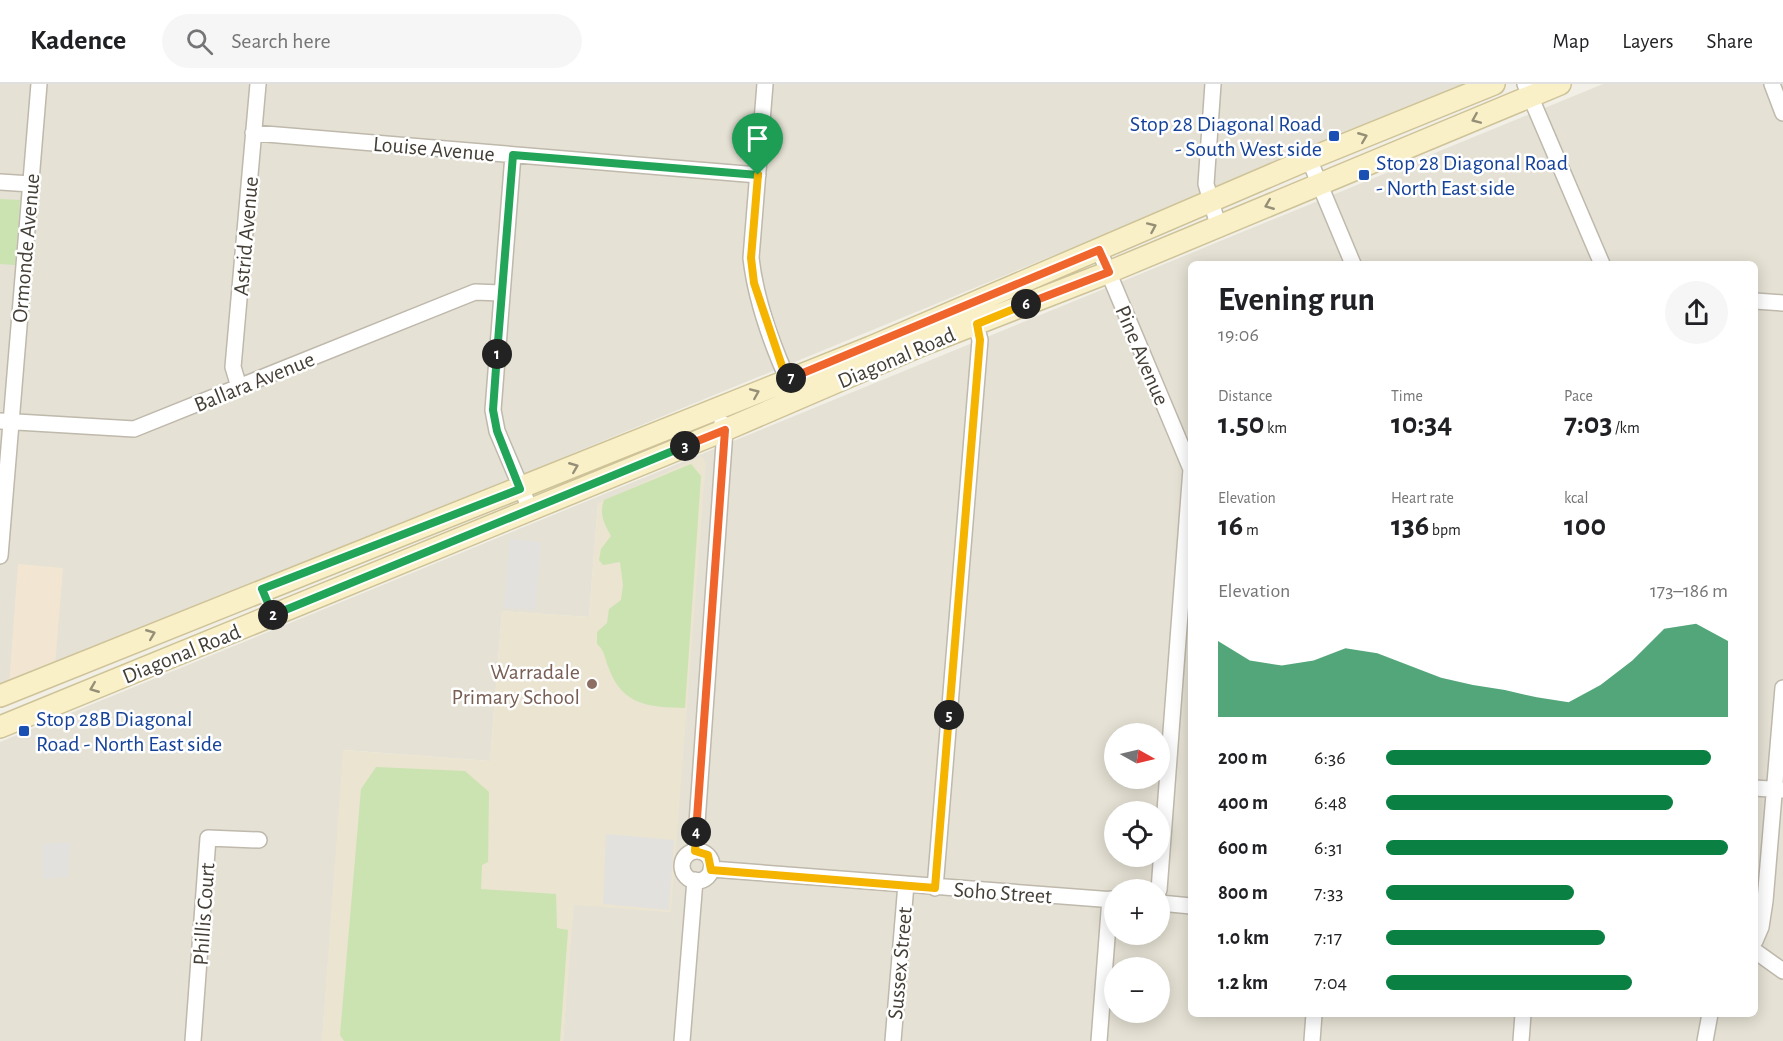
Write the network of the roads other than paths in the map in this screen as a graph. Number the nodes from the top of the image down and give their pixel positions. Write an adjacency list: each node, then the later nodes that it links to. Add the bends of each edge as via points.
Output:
1 (39, 84): 15 (street, Ormonde Avenue)
2 (258, 84): 10 (street, Astrid Avenue)
3 (765, 84): 13 (street)
4 (1213, 84): 17 (street, via 1206,184)
5 (1494, 84): 12 (main road, Diagonal Road, one-way to 5)
6 (1560, 84): 8 (main road, Diagonal Road)
7 (1772, 84): 9 (street)
8 (1527, 90): 16 (main road, Diagonal Road, one-way to 16); 21 (street)
9 (1783, 113)
10 (253, 134): 11 (street, Louise Avenue); 28 (street, Astrid Avenue, via 234,367)
11 (513, 155): 13 (street, Louise Avenue); 23 (street)
12 (1309, 159): 16 (street); 17 (main road, Diagonal Road)
13 (758, 175): 27 (street, via 751,258 754,283)
14 (0, 182): 15 (street)
15 (31, 184): 31 (street, Ormonde Avenue)
16 (1320, 184): 18 (main road, Diagonal Road, one-way to 18); 20 (street)
17 (1210, 202): 18 (street); 19 (main road, Diagonal Road, one-way to 17)
18 (1218, 225): 22 (main road, Diagonal Road)
19 (1099, 250): 22 (street, Pine Avenue); 26 (main road, Diagonal Road)
20 (1352, 261)
21 (1601, 261)
22 (1109, 272): 26 (main road, Diagonal Road); 33 (street, Pine Avenue)
23 (501, 293): 28 (street, Ballara Avenue, via 475,292); 34 (street, via 493,410 497,431)
24 (1758, 301): 25 (street)
25 (1783, 303)
26 (973, 314): 27 (main road, Diagonal Road); 29 (main road, Diagonal Road); 51 (street, Sussex Street, via 980,340)
27 (787, 380): 29 (street); 30 (main road, Diagonal Road, one-way to 27)
28 (239, 387): 31 (street, Ballara Avenue, via 134,429)
29 (797, 400): 32 (main road, Diagonal Road)
30 (717, 409): 32 (street); 34 (main road, Diagonal Road, one-way to 30)
31 (5, 422): 36 (street, Ormonde Avenue)
32 (725, 430): 35 (main road, Diagonal Road); 46 (street)
33 (1188, 462)
34 (520, 489): 35 (street); 38 (main road, Diagonal Road)
35 (530, 509): 39 (main road, Diagonal Road)
36 (0, 556)
37 (1188, 558): 48 (street, Pine Avenue)
38 (262, 589): 39 (main road); 41 (main road, Diagonal Road, one-way to 38)
39 (272, 615): 42 (main road, Diagonal Road, one-way to 42)
40 (1783, 688): 44 (street)
41 (0, 696)
42 (1, 724)
43 (1758, 788): 44 (street)
44 (1779, 790): 55 (street)
45 (259, 840): 62 (street, Phillis Court, via 208,838)
46 (695, 851): 47 (street, via 708,855); 49 (street, via 686,855 682,865 686,876)
47 (711, 870): 49 (street, via 705,878); 50 (street, Soho Street)
48 (1160, 879)
49 (695, 880): 63 (street)
50 (906, 885): 51 (street, Soho Street); 64 (street, Sussex Street)
51 (935, 888): 52 (street, Soho Street)
52 (1104, 899)
53 (1170, 904): 54 (street)
54 (1188, 906)
55 (1758, 934)
56 (1108, 945): 65 (street)
57 (1758, 953): 58 (street)
58 (1783, 971)
59 (1314, 1017): 66 (street)
60 (1523, 1017): 67 (street)
61 (1709, 1017): 68 (street)
62 (193, 1041)
63 (682, 1041)
64 (893, 1041)
65 (1099, 1041)
66 (1312, 1041)
67 (1521, 1041)
68 (1705, 1041)

